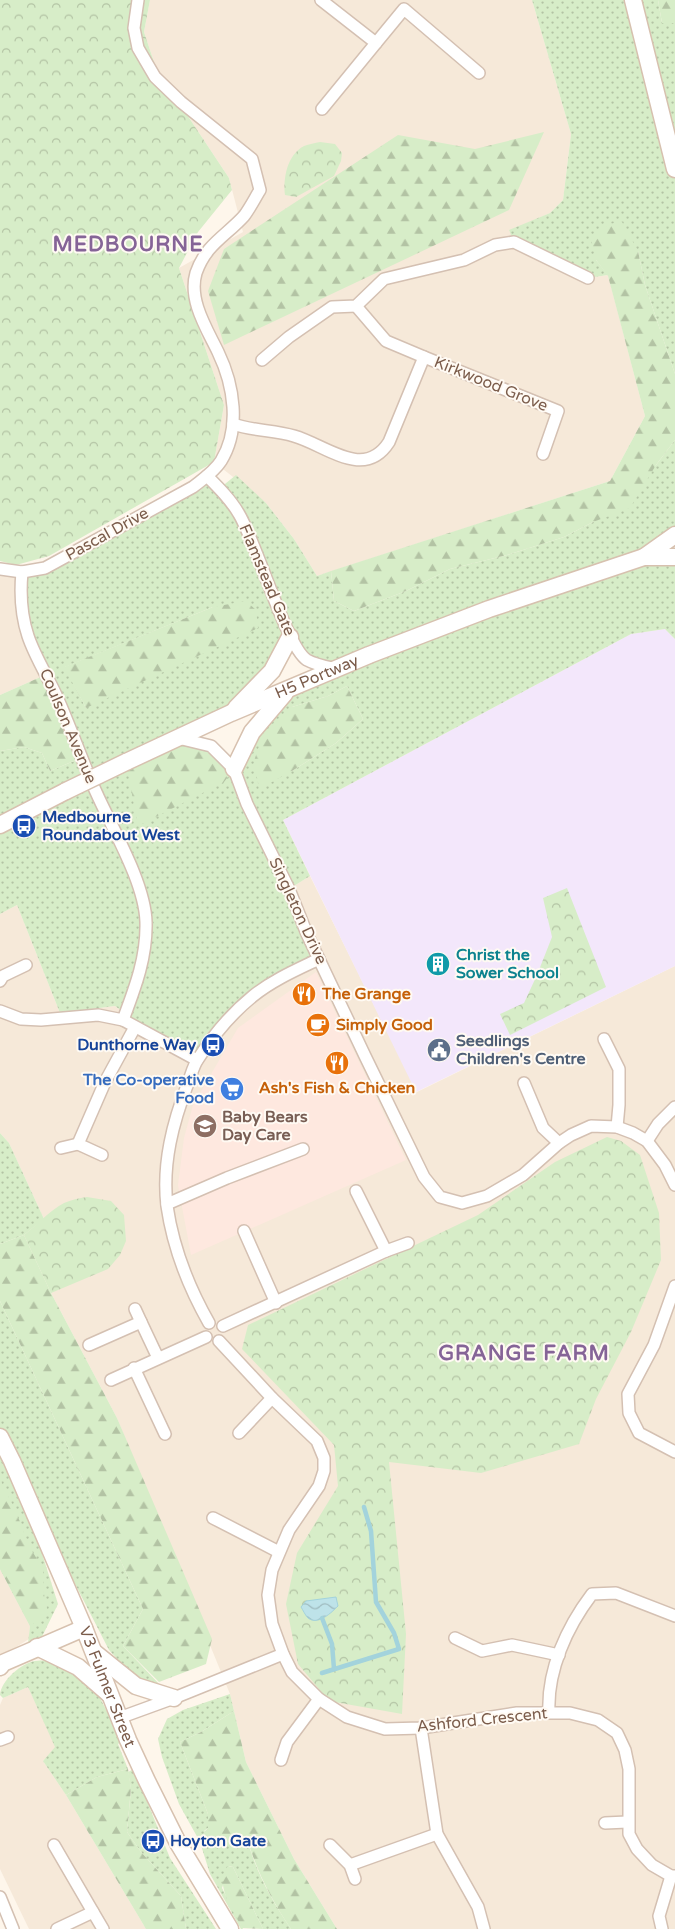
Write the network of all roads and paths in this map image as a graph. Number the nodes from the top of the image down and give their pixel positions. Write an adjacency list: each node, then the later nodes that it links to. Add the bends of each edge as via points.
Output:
1 (138, 0): 13 (street, Pascal Drive, via 134,28 138,48 155,77 180,102 252,159 260,190 244,215 211,246 196,274 195,301 231,388)
2 (321, 0): 5 (street)
3 (633, 0): 8 (street)
4 (407, 5): 5 (street); 6 (street)
5 (376, 43): 7 (street)
6 (479, 73)
7 (322, 109)
8 (675, 169)
9 (588, 278): 10 (street, via 514,242 495,245 464,260 384,279)
10 (356, 306): 11 (street, Kirkwood Grove, via 386,341); 12 (street, via 332,307)
11 (424, 357): 13 (street, Kirkwood Grove, via 389,442 382,453 372,459 354,460 293,436); 14 (street, Kirkwood Grove, via 558,411)
12 (262, 360)
13 (233, 424): 15 (street, Pascal Drive, via 227,450)
14 (543, 454)
15 (207, 476): 20 (street, Pascal Drive, via 193,487 45,568); 21 (street, Flamstead Gate, via 240,515)
16 (675, 535): 17 (street, H5 Portway)
17 (644, 557): 18 (street, H5 Portway); 22 (street, H5 Portway, via 489,609)
18 (675, 557)
19 (0, 569): 20 (street, Pascal Drive)
20 (22, 572): 32 (street, Coulson Avenue, via 22,604 28,635 139,886 146,920 145,954)
21 (290, 637): 22 (street, Flamstead Gate, via 306,660); 24 (street, via 272,671)
22 (337, 669): 23 (street, H5 Portway)
23 (288, 689): 24 (street, H5 Portway); 26 (street, via 252,732)
24 (231, 713): 25 (street, H5 Portway)
25 (178, 738): 26 (street, Singleton Drive, via 211,746); 27 (street, H5 Portway, bridge)
26 (234, 769): 28 (street, Singleton Drive)
27 (0, 825)
28 (319, 959): 35 (street, via 273,982 252,997); 40 (street, Singleton Drive, via 424,1177 440,1197 462,1203 487,1196 523,1175)
29 (26, 965): 30 (street, via 3,976)
30 (0, 981)
31 (0, 1011): 32 (street, via 21,1019 98,1015)
32 (123, 1020): 33 (street)
33 (135, 1027): 35 (street); 41 (street, via 105,1082)
34 (604, 1039): 38 (street, via 619,1069 620,1104)
35 (197, 1060): 47 (street, via 176,1116 169,1146)
36 (524, 1083): 40 (street, via 543,1128)
37 (675, 1107): 39 (street)
38 (616, 1127): 39 (street, Singleton Drive, via 633,1132); 40 (street, Singleton Drive, via 591,1126)
39 (646, 1142): 45 (street, via 665,1165)
40 (559, 1143)
41 (78, 1144): 42 (street); 44 (street)
42 (61, 1148)
43 (303, 1149): 47 (street)
44 (102, 1155)
45 (675, 1185)
46 (356, 1191): 50 (street)
47 (167, 1204): 55 (street, via 184,1272)
48 (244, 1231): 52 (street)
49 (408, 1243): 50 (street)
50 (386, 1251): 52 (street)
51 (674, 1290): 67 (street, via 654,1345 628,1394 629,1413 639,1432)
52 (276, 1302): 56 (street)
53 (135, 1309): 54 (street)
54 (141, 1322): 59 (street); 60 (street)
55 (209, 1323): 56 (street, via 217,1322); 57 (street, via 204,1329)
56 (223, 1326): 58 (street, via 225,1333)
57 (206, 1337): 58 (street, via 210,1341); 60 (street)
58 (219, 1341): 63 (street)
59 (89, 1344)
60 (158, 1358): 61 (street)
61 (134, 1368): 62 (street); 65 (street)
62 (111, 1380)
63 (272, 1398): 64 (street); 69 (street, via 317,1441 324,1458 319,1486)
64 (239, 1433)
65 (165, 1434)
66 (0, 1437): 71 (street, V3 Fulmer Street)
67 (675, 1452)
68 (213, 1518): 69 (street)
69 (278, 1552): 75 (street, via 268,1595 272,1624)
70 (675, 1616): 76 (street, via 616,1593 592,1594 576,1615)
71 (84, 1628): 73 (street); 74 (street, V3 Fulmer Street)
72 (455, 1638): 76 (street, via 482,1651 512,1644)
73 (37, 1647): 77 (street); 78 (street, via 78,1667)
74 (93, 1651): 78 (street, V3 Fulmer Street); 79 (street, via 136,1686)
75 (283, 1654): 79 (street); 80 (street, Ashford Crescent, via 292,1672)
76 (559, 1655): 81 (street, via 552,1677)
77 (0, 1667)
78 (111, 1696): 82 (street, V3 Fulmer Street)
79 (174, 1698): 82 (street)
80 (319, 1699): 83 (street, Ashford Crescent, via 347,1717 384,1728); 84 (street, via 287,1742)
81 (549, 1712): 83 (street, Ashford Crescent, via 518,1713); 85 (street, Ashford Crescent, via 598,1720 617,1733 629,1769)
82 (119, 1718): 98 (street, V3 Fulmer Street, via 178,1843)
83 (421, 1728): 87 (street)
84 (281, 1760)
85 (628, 1822): 86 (street); 91 (street, Ashford Crescent, via 629,1834 637,1849 652,1865)
86 (605, 1823)
87 (437, 1834): 90 (street); 99 (street, via 478,1907)
88 (330, 1845): 90 (street)
89 (54, 1846): 94 (street)
90 (350, 1865): 92 (street)
91 (673, 1876): 100 (street, via 659,1916)
92 (355, 1879)
93 (0, 1897): 95 (street)
94 (92, 1912): 96 (street); 97 (street)
95 (13, 1929)
96 (58, 1929)
97 (102, 1929)
98 (230, 1929)
99 (484, 1929)
100 (662, 1929)

